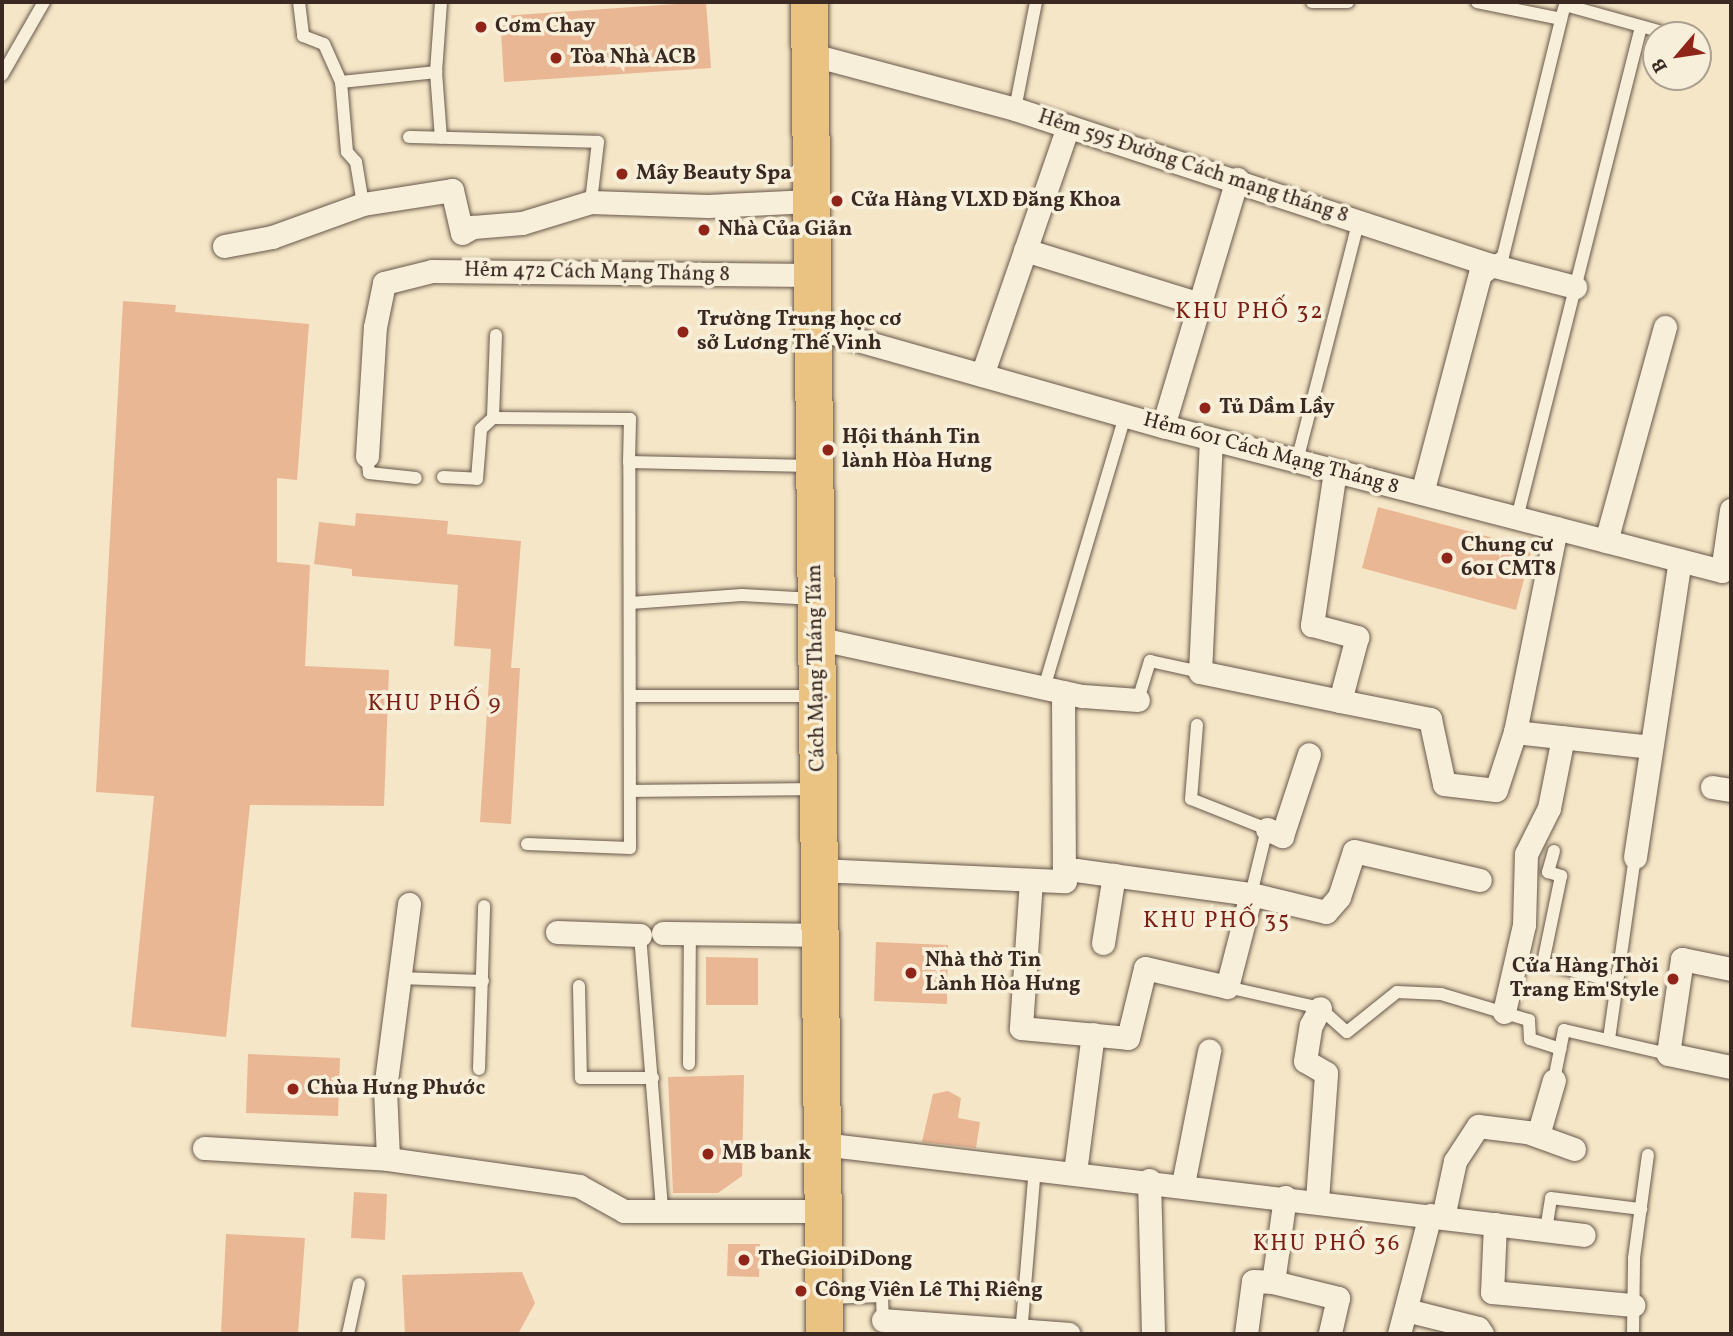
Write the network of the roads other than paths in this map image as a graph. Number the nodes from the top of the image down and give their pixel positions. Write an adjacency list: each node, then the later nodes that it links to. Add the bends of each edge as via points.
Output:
1 (44, 2): 14 (lane)
2 (299, 2): 15 (lane, via 303,36 321,42)
3 (441, 2): 13 (lane)
4 (809, 2): 12 (main road, Cách Mạng Tháng Tám)
5 (1036, 2): 16 (lane)
6 (1312, 2): 7 (lane)
7 (1348, 2)
8 (1477, 2): 10 (lane)
9 (1565, 3): 10 (lane); 11 (lane)
10 (1561, 19): 27 (lane, via 1503,256)
11 (1641, 27): 29 (lane)
12 (809, 54): 16 (street, Hẻm 595 Đường Cách mạng tháng 8); 21 (main road, Cách Mạng Tháng Tám)
13 (436, 72): 15 (lane); 19 (lane)
14 (2, 75)
15 (341, 82): 23 (lane, via 347,152 356,162)
16 (1015, 109): 17 (street, Hẻm 595 Đường Cách mạng tháng 8)
17 (1068, 126): 20 (street, Hẻm 595 Đường Cách mạng tháng 8); 26 (street)
18 (409, 137): 19 (lane)
19 (441, 138): 22 (lane, via 598,142)
20 (1237, 179): 24 (street, Hẻm 595 Đường Cách mạng tháng 8); 30 (street, Hẻm 595 Đường Cách mạng tháng 8)
21 (810, 201): 22 (street, via 708,206); 28 (main road, Cách Mạng Tháng Tám)
22 (591, 202): 23 (street, via 522,223 473,226 462,233 452,190)
23 (363, 204): 25 (street, via 272,237)
24 (1359, 220): 27 (street, Hẻm 595 Đường Cách mạng tháng 8); 40 (lane, Hẻm 595 Đường Cách mạng tháng 8)
25 (224, 246)
26 (1026, 250): 30 (street); 34 (street)
27 (1491, 265): 29 (street, Hẻm 595 Đường Cách mạng tháng 8); 46 (street, via 1480,274)
28 (811, 275): 31 (main road, Cách Mạng Tháng Tám); 39 (street, Hẻm 472 Cách Mạng Tháng 8, via 432,271 384,283 375,327)
29 (1575, 287): 48 (lane)
30 (1199, 304): 37 (street, Hẻm 595 Đường Cách mạng tháng 8)
31 (812, 327): 34 (street, Hẻm 601 Cách Mạng Tháng 8); 42 (main road, Cách Mạng Tháng Tám)
32 (1665, 327): 50 (street)
33 (496, 335): 36 (lane)
34 (982, 375): 35 (street, Hẻm 601 Cách Mạng Tháng 8)
35 (1125, 415): 37 (street, Hẻm 601 Cách Mạng Tháng 8); 57 (lane)
36 (493, 418): 41 (lane, via 630,419); 44 (lane, via 481,429 477,479)
37 (1163, 426): 38 (street, Hẻm 601 Cách Mạng Tháng 8)
38 (1211, 439): 40 (street, Hẻm 601 Cách Mạng Tháng 8); 56 (street)
39 (367, 456): 45 (lane, via 369,473)
40 (1297, 461): 43 (street, Hẻm 601 Cách Mạng Tháng 8)
41 (629, 462): 42 (lane); 54 (lane)
42 (813, 466): 53 (main road, Cách Mạng Tháng Tám)
43 (1335, 471): 46 (street, Hẻm 601 Cách Mạng Tháng 8); 61 (street, via 1312,625 1357,637)
44 (443, 477)
45 (416, 478)
46 (1422, 494): 48 (street, Hẻm 601 Cách Mạng Tháng 8)
47 (1731, 510): 52 (street)
48 (1517, 518): 49 (street, Hẻm 601 Cách Mạng Tháng 8)
49 (1556, 528): 50 (street, Hẻm 601 Cách Mạng Tháng 8); 63 (street)
50 (1606, 541): 51 (street, Hẻm 601 Cách Mạng Tháng 8)
51 (1680, 560): 52 (street, Hẻm 601 Cách Mạng Tháng 8); 65 (street)
52 (1727, 572)
53 (816, 599): 54 (lane, via 742,595); 55 (main road, Cách Mạng Tháng Tám)
54 (630, 603): 58 (lane)
55 (816, 638): 57 (street); 59 (main road, Cách Mạng Tháng Tám)
56 (1200, 672): 60 (lane, via 1150,661); 61 (street)
57 (1054, 690): 60 (street); 74 (street, via 1064,744)
58 (629, 696): 59 (lane); 68 (lane)
59 (817, 696): 67 (main road, Cách Mạng Tháng Tám)
60 (1138, 700)
61 (1340, 701): 63 (street, via 1430,719 1444,784 1496,790)
62 (1197, 725): 69 (lane, via 1191,799)
63 (1515, 732): 64 (street)
64 (1563, 737): 65 (street); 94 (street, via 1549,808 1525,854 1524,925)
65 (1651, 747): 72 (street)
66 (1309, 754): 69 (street, via 1282,836)
67 (818, 789): 68 (lane); 73 (main road, Cách Mạng Tháng Tám)
68 (630, 791): 70 (lane, via 630,848)
69 (1267, 829): 78 (lane)
70 (527, 844)
71 (1554, 851): 90 (lane, via 1548,872 1561,876 1543,962)
72 (1635, 857): 90 (lane)
73 (820, 870): 76 (street); 85 (main road, Cách Mạng Tháng Tám)
74 (1064, 870): 75 (street); 76 (street, via 1065,881)
75 (1114, 875): 78 (street); 86 (street)
76 (1031, 880): 95 (street, via 1021,1028)
77 (1480, 880): 78 (street, via 1354,851 1339,897 1326,912)
78 (1251, 894): 92 (street)
79 (408, 904): 88 (street)
80 (484, 906): 89 (lane)
81 (557, 932): 83 (street)
82 (663, 933): 84 (street)
83 (640, 935): 103 (lane)
84 (690, 935): 85 (street); 100 (lane)
85 (820, 935): 106 (main road, Cách Mạng Tháng Tám)
86 (1103, 943)
87 (1731, 969): 99 (street, via 1682,959)
88 (399, 978): 89 (lane); 110 (street, via 385,1089)
89 (483, 981): 102 (lane)
90 (1617, 982): 96 (lane)
91 (579, 986): 103 (lane, via 581,1078)
92 (1227, 987): 93 (lane); 95 (street, via 1145,968 1128,1038)
93 (1320, 1008): 94 (lane, via 1347,1032 1397,992 1441,993); 116 (street, via 1311,1025 1305,1061 1326,1073)
94 (1504, 1012): 97 (lane, via 1529,1020 1530,1039)
95 (1093, 1034): 112 (street)
96 (1609, 1039): 97 (lane, via 1564,1030); 99 (lane)
97 (1560, 1049): 104 (lane)
98 (1209, 1051): 114 (street)
99 (1668, 1054): 101 (street)
100 (689, 1064)
101 (1731, 1067)
102 (479, 1069)
103 (653, 1078): 118 (lane)
104 (1554, 1080): 105 (street)
105 (1538, 1135): 108 (street); 120 (street, via 1478,1126 1455,1161)
106 (821, 1144): 111 (street); 119 (main road, Cách Mạng Tháng Tám)
107 (204, 1148): 110 (street)
108 (1574, 1149)
109 (1648, 1155): 117 (lane)
110 (388, 1159): 118 (street, via 579,1186 624,1211)
111 (1035, 1167): 112 (street); 130 (lane)
112 (1075, 1172): 113 (street)
113 (1149, 1180): 114 (street); 135 (street)
114 (1183, 1184): 115 (street)
115 (1285, 1197): 116 (street); 124 (street)
116 (1317, 1200): 120 (street)
117 (1640, 1209): 122 (lane, via 1550,1198); 127 (lane)
118 (662, 1211): 119 (street)
119 (822, 1211): 126 (main road, Cách Mạng Tháng Tám)
120 (1437, 1216): 121 (street); 128 (street)
121 (1495, 1224): 122 (street); 127 (street, via 1492,1292)
122 (1546, 1230): 123 (street)
123 (1584, 1235)
124 (1273, 1282): 131 (street, via 1253,1281); 136 (street, via 1338,1297)
125 (359, 1284): 132 (lane)
126 (824, 1298): 129 (lane, via 882,1296); 133 (main road, Cách Mạng Tháng Tám)
127 (1633, 1305): 139 (lane)
128 (1406, 1310): 137 (street); 138 (street, via 1478,1328)
129 (883, 1320): 130 (street)
130 (1022, 1331): 134 (street)
131 (1253, 1331)
132 (348, 1334)
133 (824, 1334)
134 (1068, 1334)
135 (1153, 1334)
136 (1330, 1334)
137 (1399, 1334)
138 (1482, 1334)
139 (1633, 1334)

